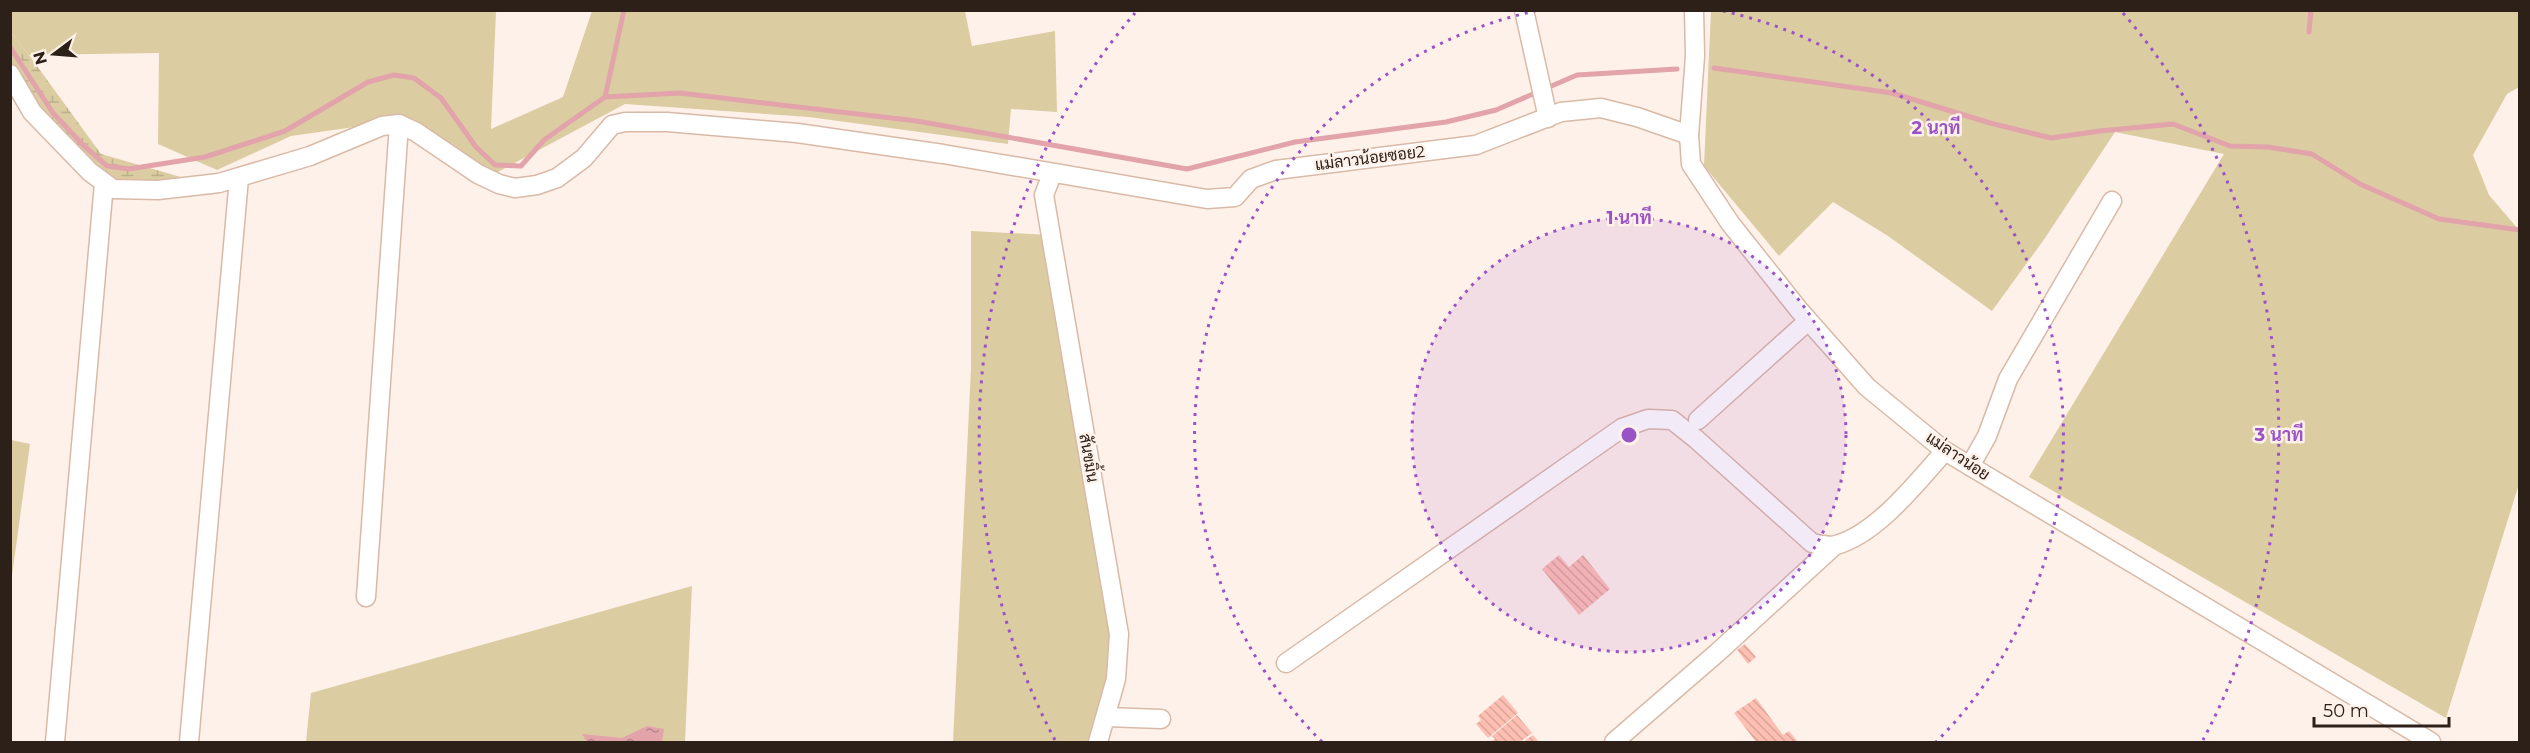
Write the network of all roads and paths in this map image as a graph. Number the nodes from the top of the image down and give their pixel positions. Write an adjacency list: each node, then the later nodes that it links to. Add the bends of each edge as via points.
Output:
1 (1524, 10): 4 (street)
2 (1694, 10): 6 (street, แม่ลาวน้อย)
3 (10, 74): 9 (street, via 32,112)
4 (1548, 118): 6 (street, แม่ลาวน้อยซอย2, via 1561,111 1601,108); 7 (street, แม่ลาวน้อยซอย2, via 1476,145 1276,170 1251,179 1235,197 1207,199)
5 (399, 124): 7 (street, แม่ลาวน้อยซอย2, via 478,174 515,188 556,178 584,158 612,125 625,122 797,133); 8 (street, via 382,126 310,156); 16 (street)
6 (1689, 135): 11 (street, แม่ลาวน้อย, via 1691,164 1730,223)
7 (1052, 174): 18 (street, สันขมิ้น, via 1044,195 1119,634 1116,679)
8 (239, 178): 9 (street, via 158,190 113,189); 21 (street)
9 (104, 183): 20 (street)
10 (2112, 201): 14 (street, via 2008,379)
11 (1808, 321): 12 (street); 13 (street, แม่ลาวน้อย, via 1867,387)
12 (1698, 420)
13 (1945, 451): 14 (street, แม่ลาวน้อย); 15 (street, via 1888,514)
14 (1971, 466): 24 (street, แม่ลาวน้อย)
15 (1834, 546): 17 (street, via 1812,543 1672,420 1648,419 1622,428); 23 (street)
16 (366, 597)
17 (1286, 663)
18 (1106, 717): 19 (street); 22 (street, สันขมิ้น)
19 (1161, 719)
20 (55, 742)
21 (189, 742)
22 (1098, 742)
23 (1614, 742)
24 (2431, 742)

